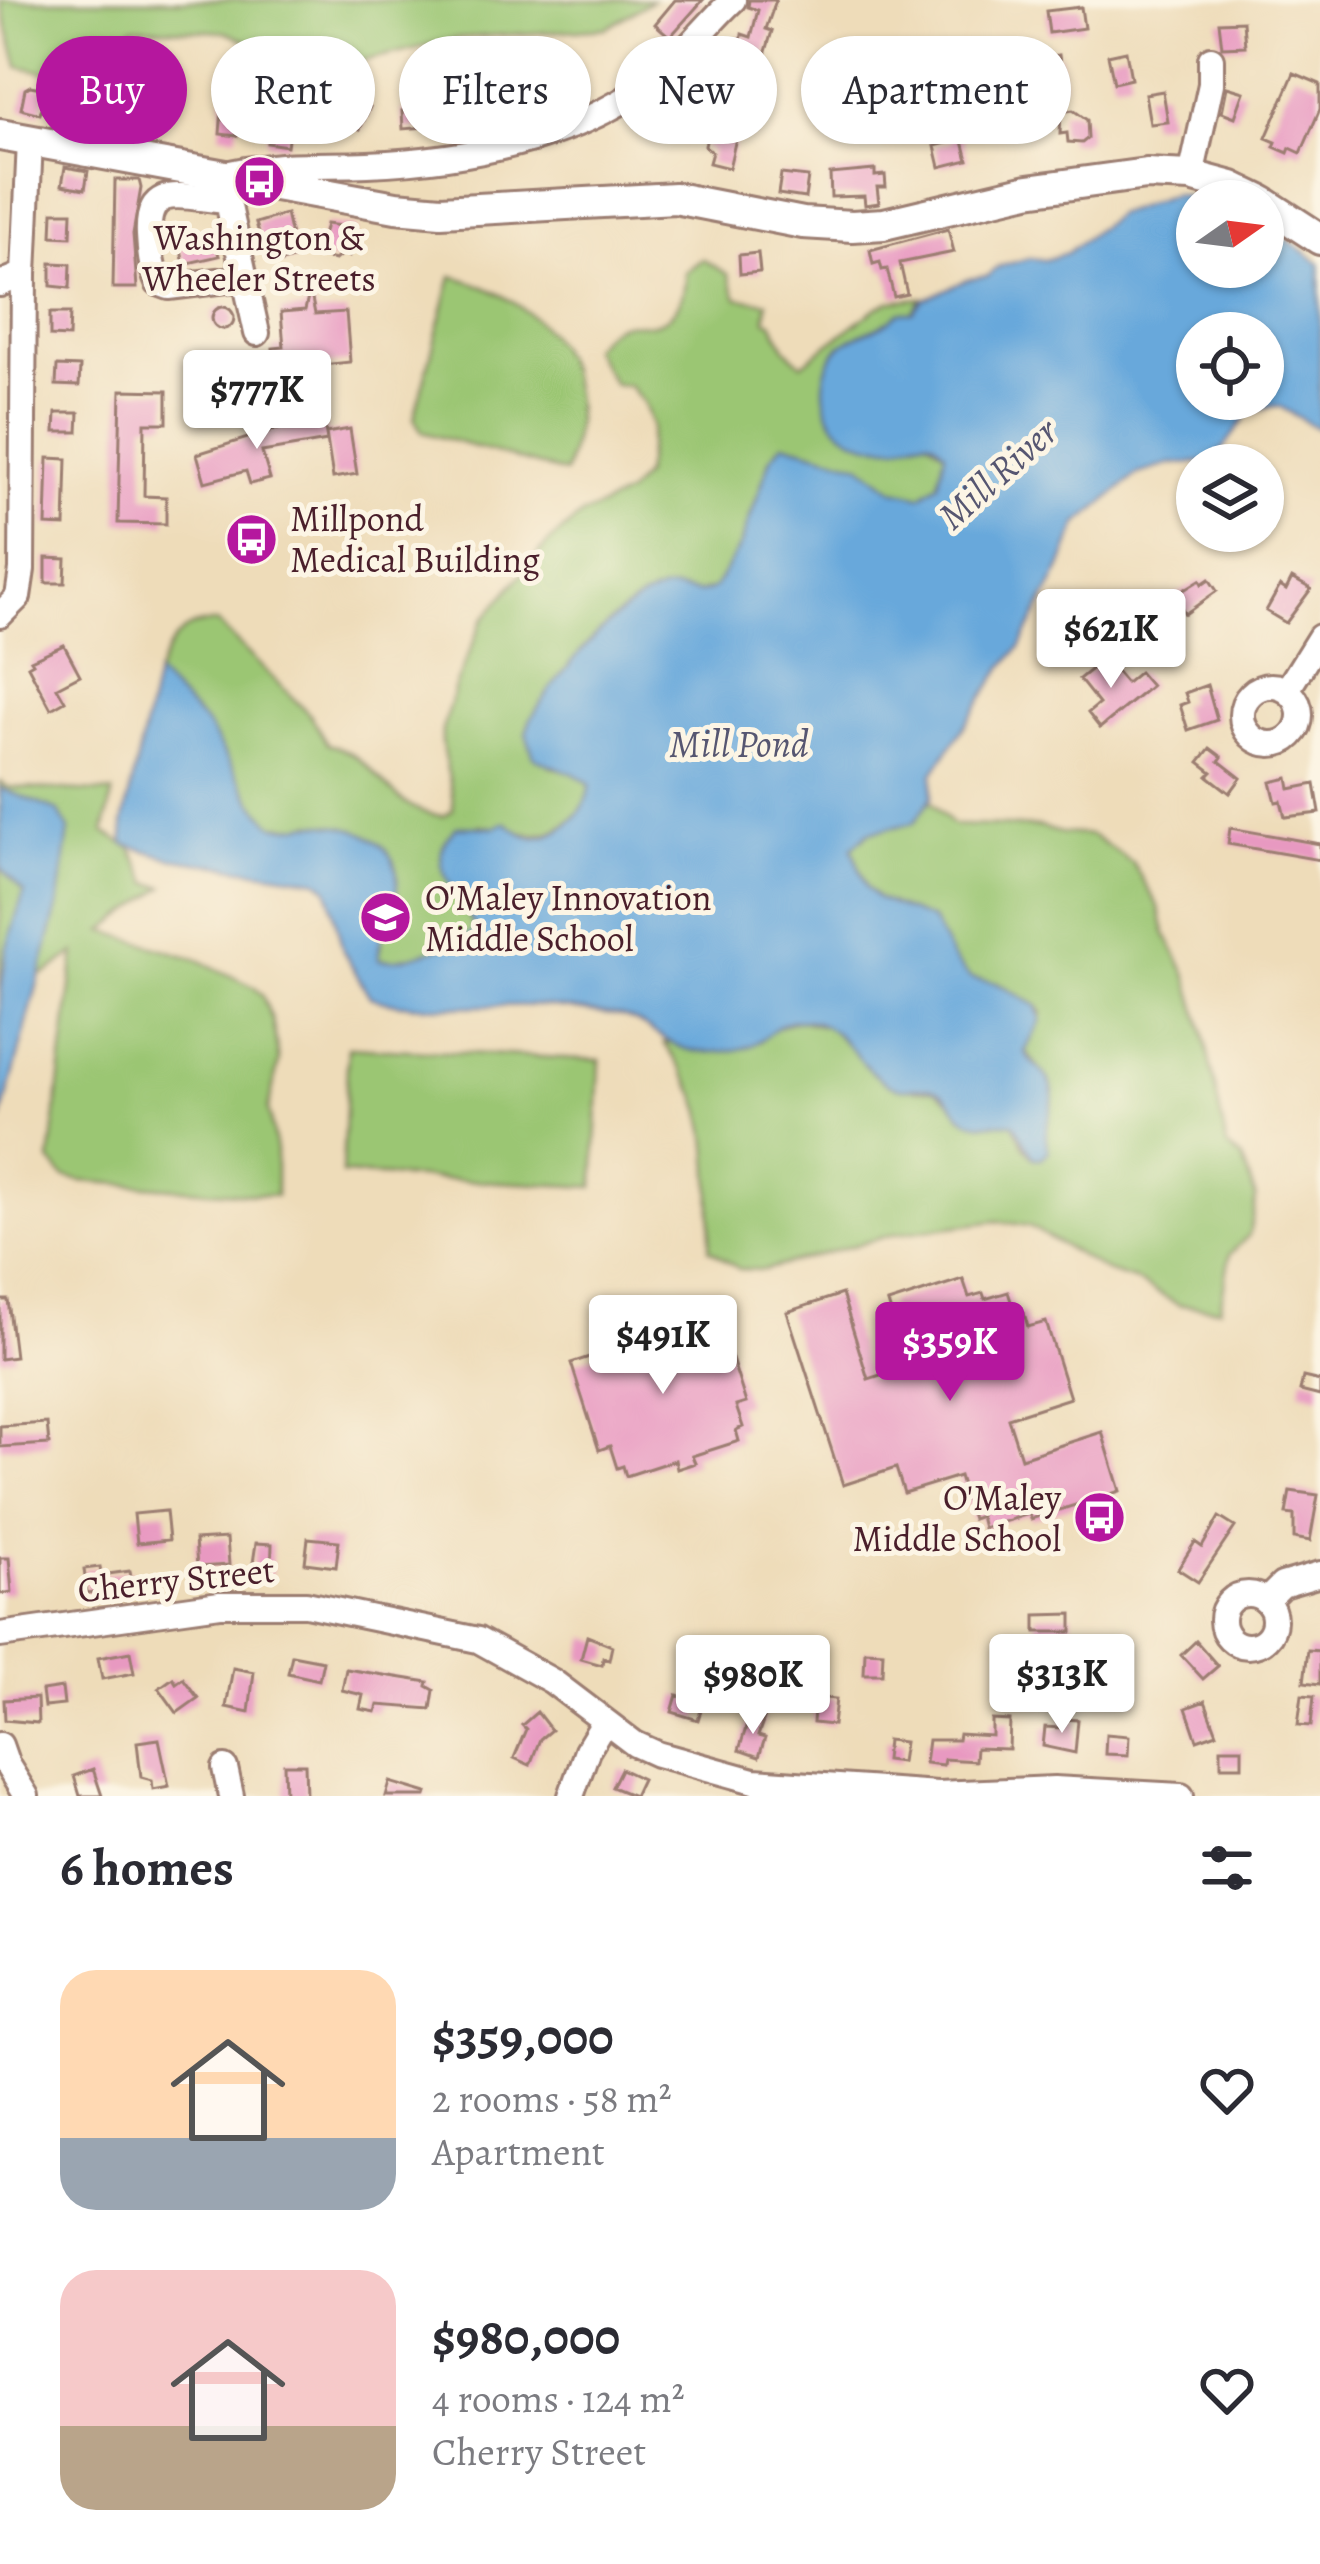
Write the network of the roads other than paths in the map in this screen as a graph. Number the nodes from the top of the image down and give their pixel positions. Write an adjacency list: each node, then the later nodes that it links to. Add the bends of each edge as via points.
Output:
1 (733, 0): 6 (street, via 648,84 562,130 435,158 262,165)
2 (1211, 59): 4 (street)
3 (15, 138): 6 (main road); 10 (street)
4 (1191, 176): 5 (main road); 6 (main road, via 1089,181 884,224 829,226 675,198 441,212)
5 (1206, 180)
6 (225, 188): 9 (street); 9 (street, via 152,203 151,260 158,283 169,286)
7 (1284, 216): 8 (main road)
8 (1320, 239)
9 (243, 278): 11 (street)
10 (12, 279): 12 (street, via 22,570 18,597)
11 (256, 333)
12 (0, 615)
13 (1320, 637): 14 (street)
14 (1287, 690)
15 (1320, 1574): 16 (street, via 1282,1585)
16 (1267, 1600)
17 (0, 1635): 18 (street, Cherry Street, via 220,1604 306,1604 478,1640 552,1681)
18 (604, 1723): 23 (street); 24 (street, Cherry Street, via 657,1754 788,1786)
19 (0, 1745): 21 (street)
20 (225, 1768): 22 (street)
21 (26, 1796)
22 (231, 1796)
23 (572, 1796)
24 (1181, 1796)

